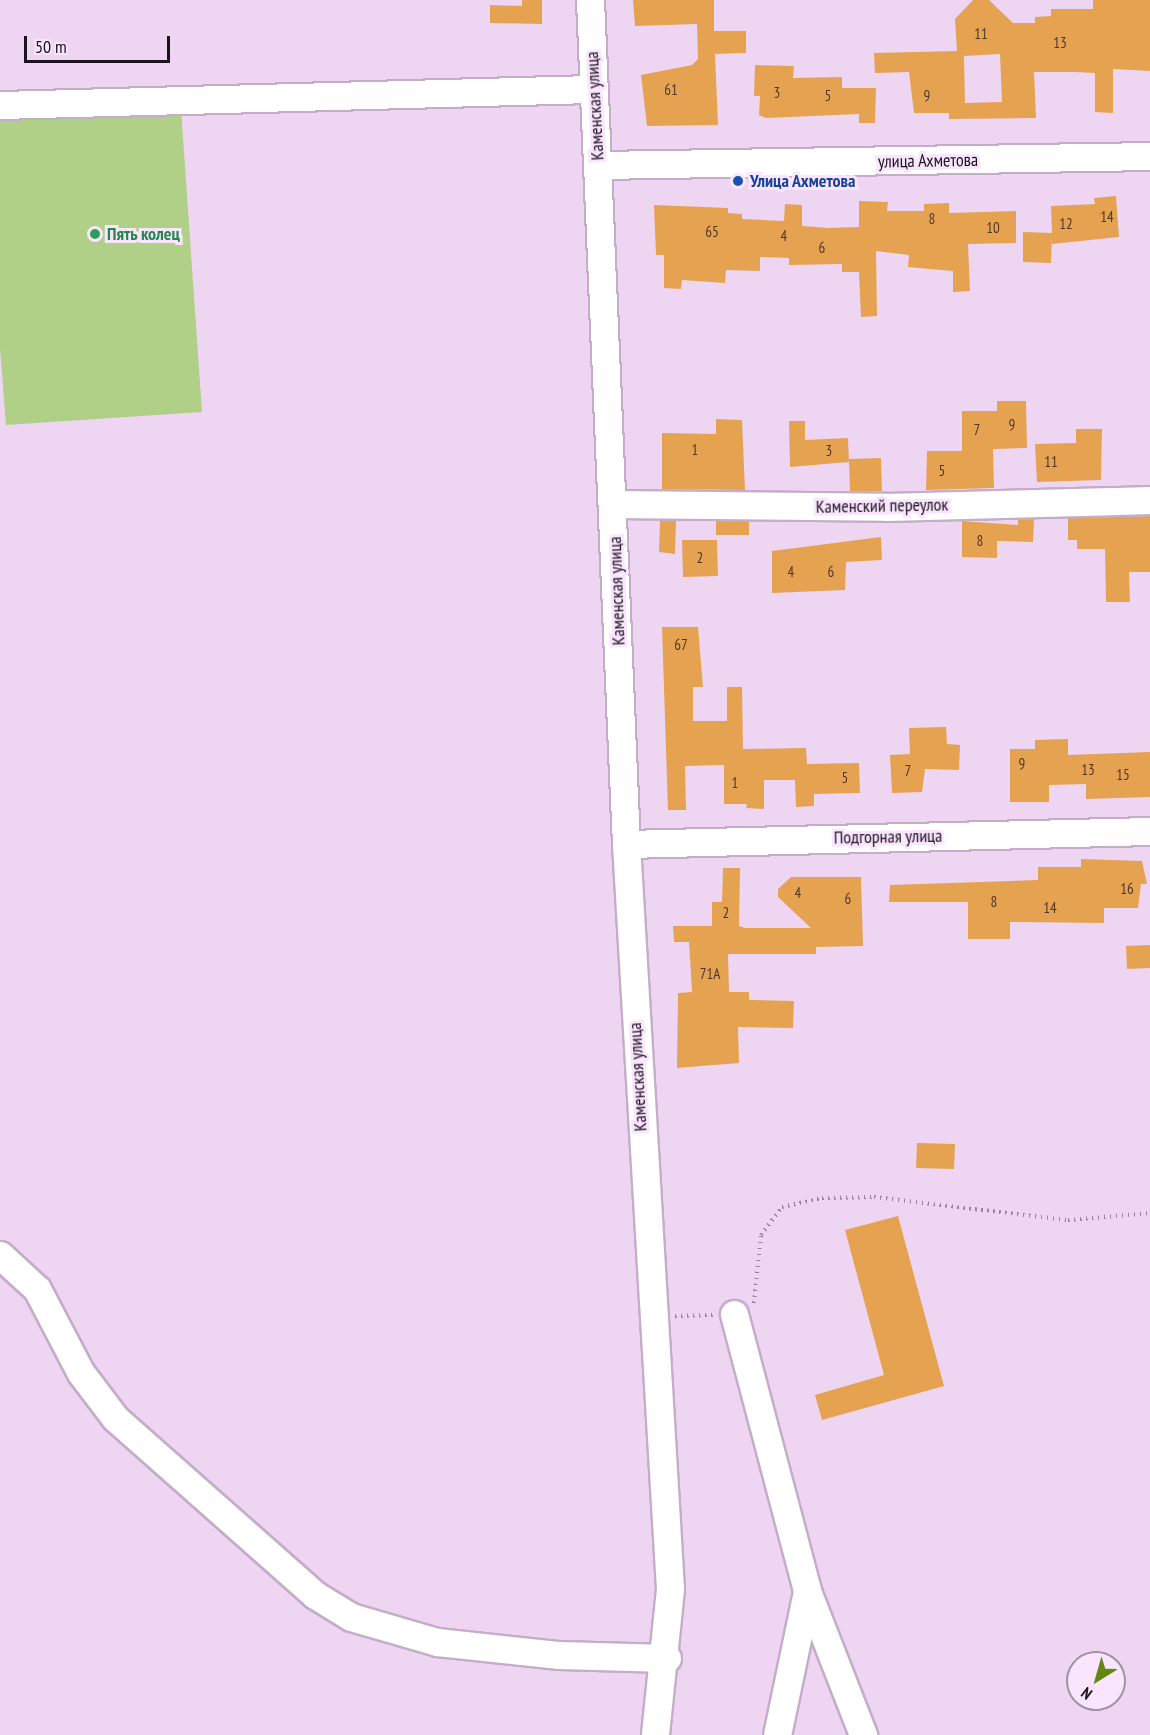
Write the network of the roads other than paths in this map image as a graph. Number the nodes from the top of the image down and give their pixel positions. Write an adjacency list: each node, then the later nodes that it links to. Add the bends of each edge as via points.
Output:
1 (590, 0): 2 (street, Каменская улица)
2 (593, 89): 3 (street); 5 (street, Каменская улица)
3 (0, 105)
4 (1150, 156): 5 (street, улица Ахметова)
5 (598, 165): 7 (street, Каменская улица)
6 (1150, 500): 7 (street, Каменский переулок, via 875,507)
7 (613, 504): 9 (street, Каменская улица)
8 (1150, 831): 9 (street, Подгорная улица)
9 (626, 844): 13 (street, Каменская улица, via 650,1316 669,1555)
10 (0, 1255): 13 (street, via 37,1288 81,1373 116,1418 315,1595 351,1617 437,1642 559,1655)
11 (734, 1314): 12 (street)
12 (807, 1592): 15 (street); 16 (street)
13 (667, 1658): 14 (street, Каменская улица)
14 (655, 1735)
15 (777, 1735)
16 (863, 1735)

